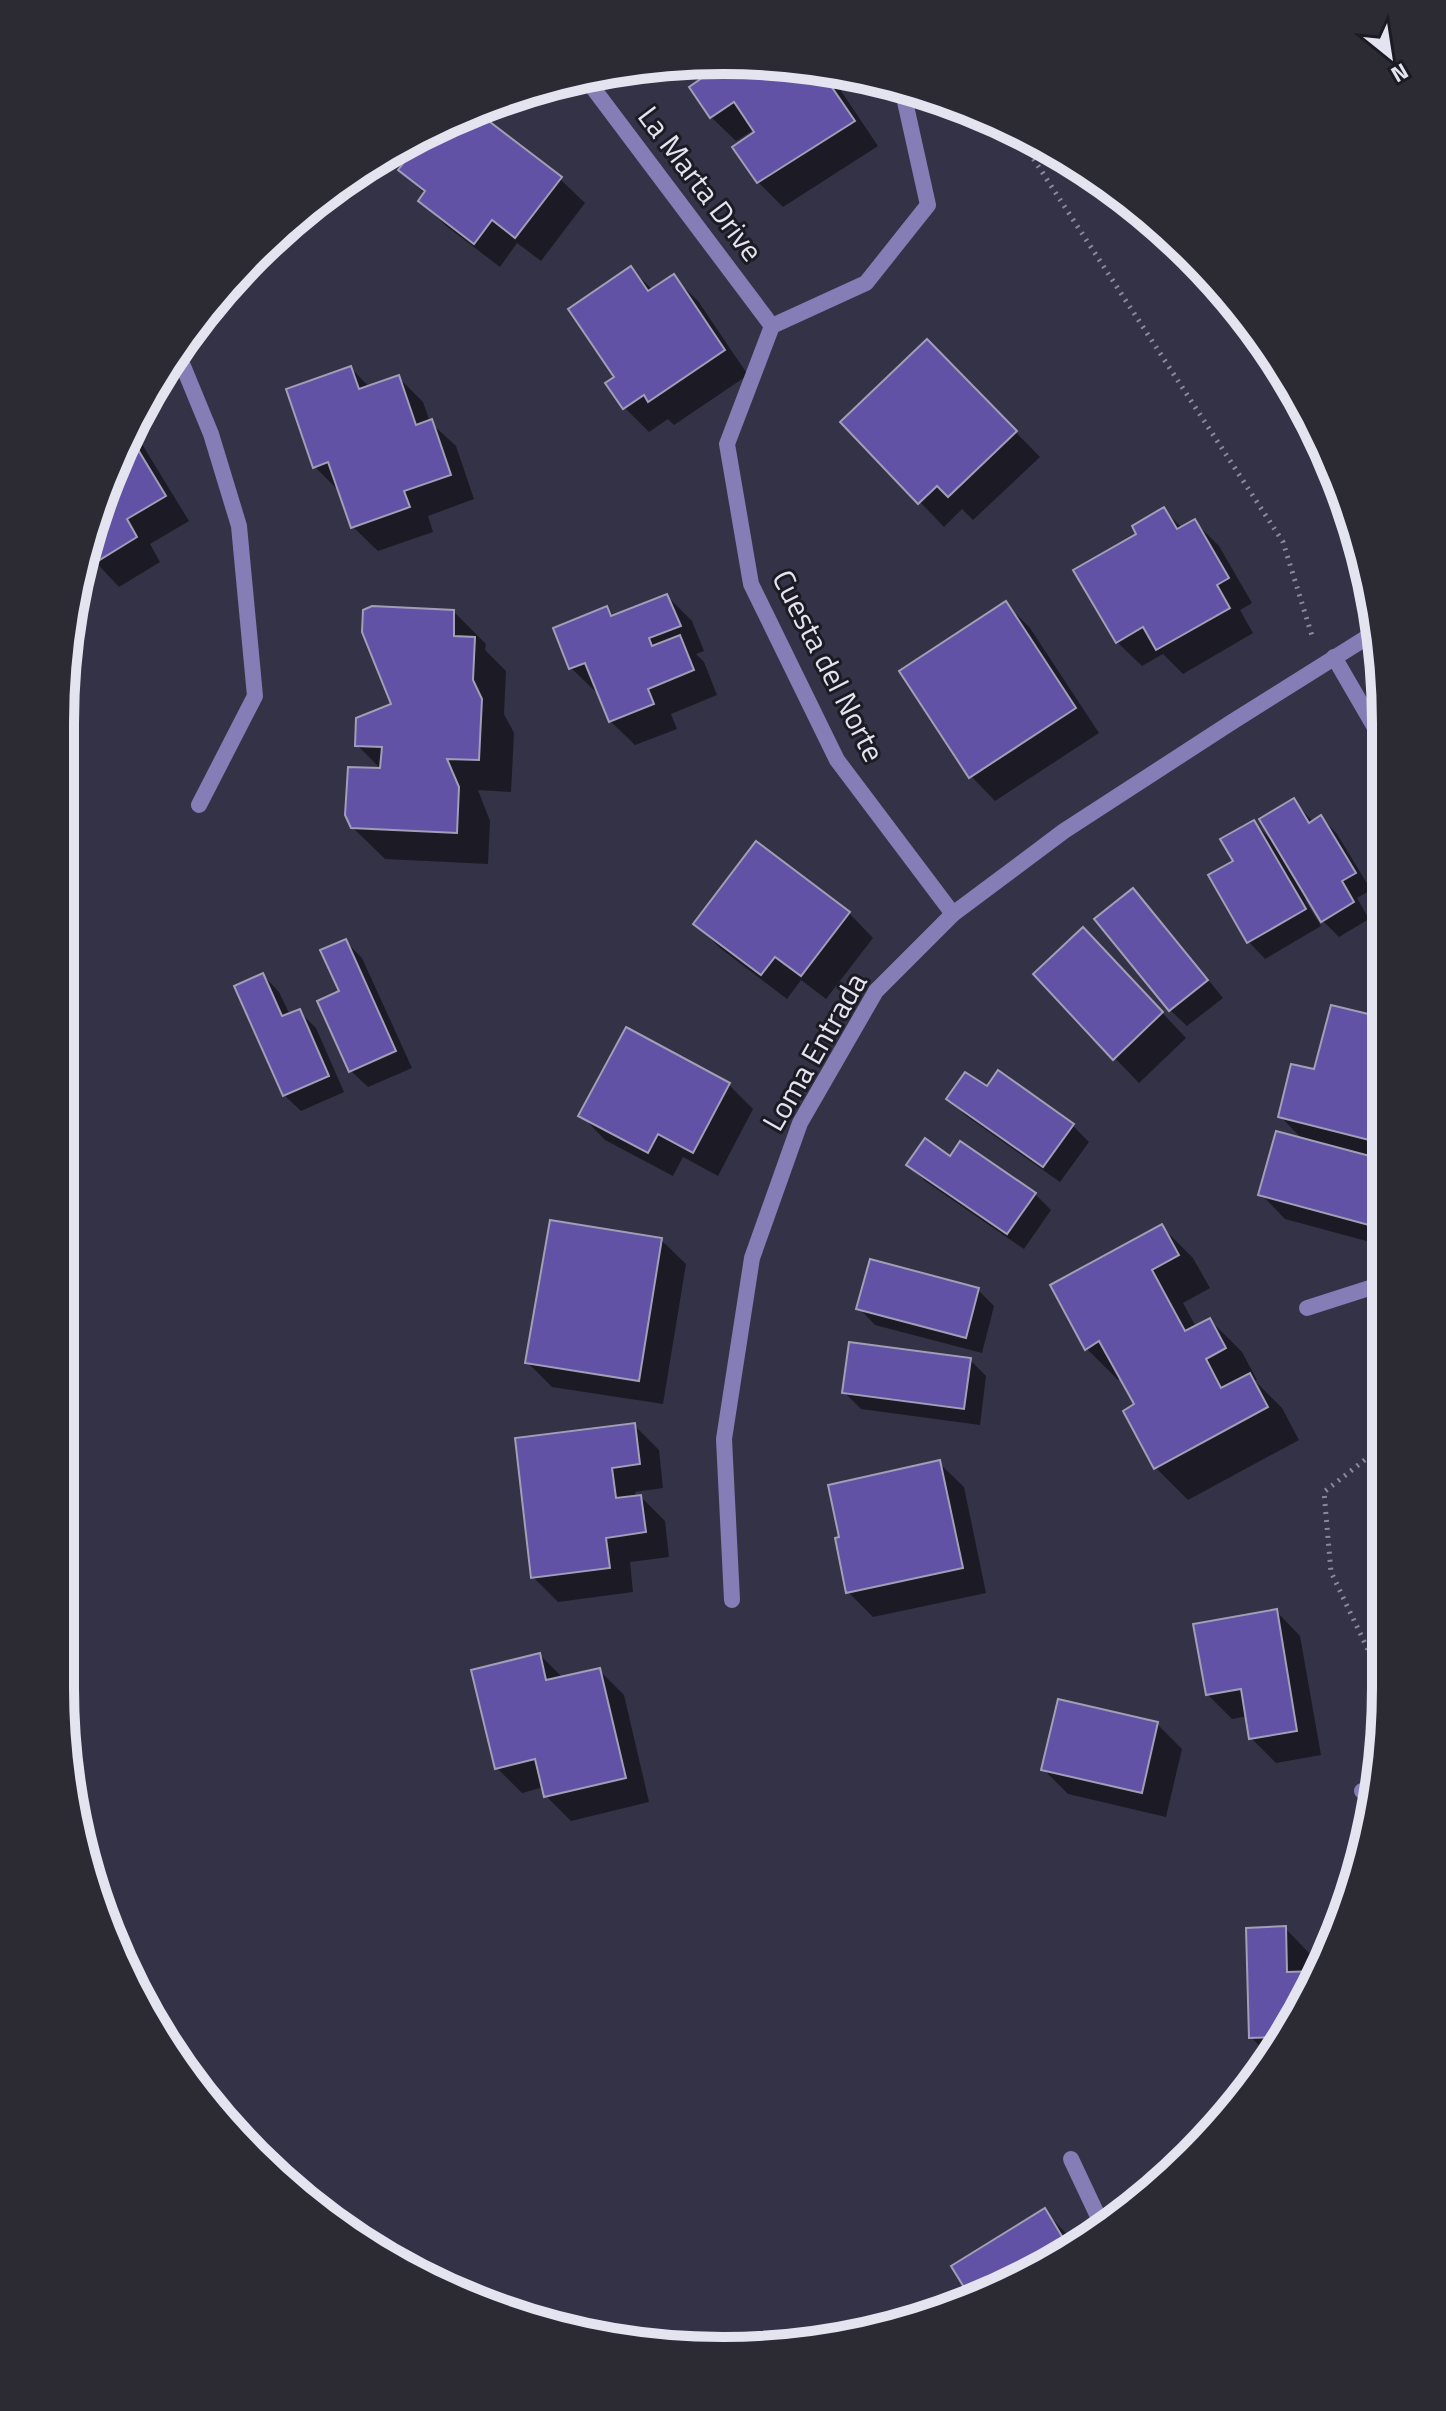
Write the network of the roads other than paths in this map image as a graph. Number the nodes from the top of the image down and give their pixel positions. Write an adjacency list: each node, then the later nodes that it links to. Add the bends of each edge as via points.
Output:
1 (592, 87): 3 (street, La Marta Drive)
2 (905, 100): 3 (street, via 928,205 866,283)
3 (772, 326): 9 (street, Cuesta del Norte, via 727,444 751,584 837,760)
4 (182, 364): 8 (street, via 211,434 239,526 255,696)
5 (1366, 638): 6 (street, Loma Entrada)
6 (1328, 661): 7 (street); 9 (street, Loma Entrada, via 1064,831)
7 (1372, 726)
8 (199, 805)
9 (953, 914): 12 (street, Loma Entrada, via 876,991 800,1123 752,1258 724,1439)
10 (1372, 1287): 11 (street)
11 (1307, 1308)
12 (732, 1600)
13 (1071, 2159): 14 (street)
14 (1098, 2217)

